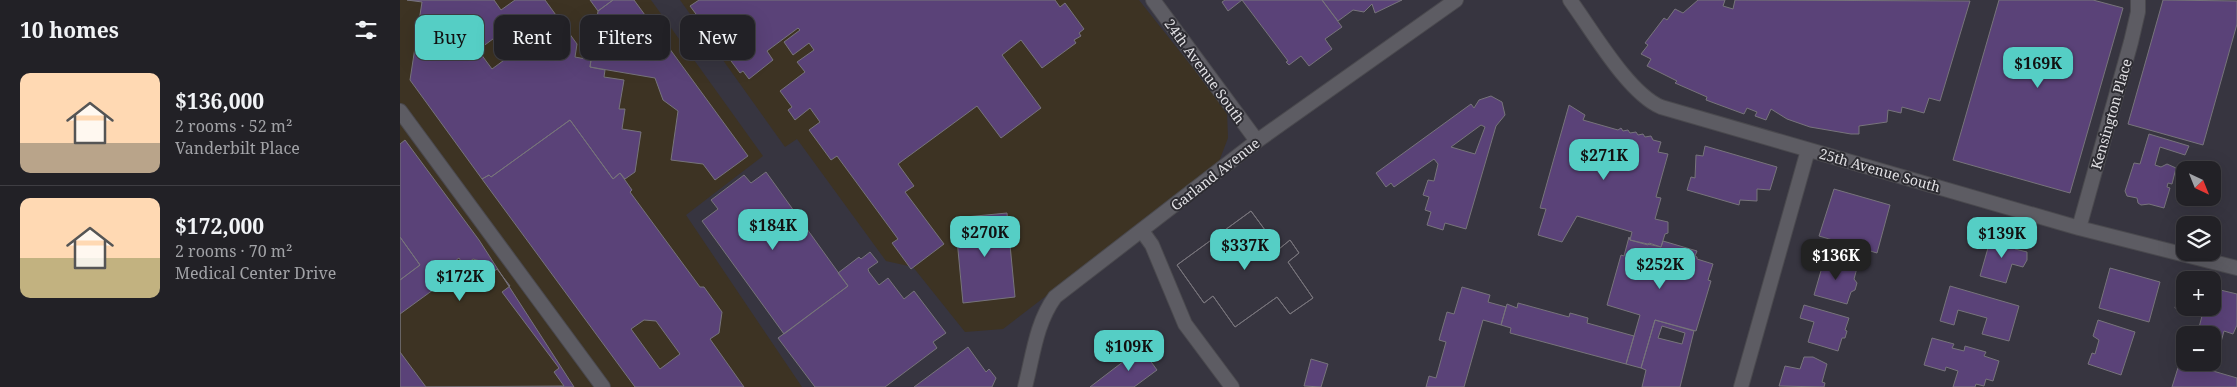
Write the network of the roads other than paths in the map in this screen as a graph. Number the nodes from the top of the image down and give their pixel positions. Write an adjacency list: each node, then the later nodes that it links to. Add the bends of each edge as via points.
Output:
1 (1456, 0): 6 (street, Garland Avenue)
2 (1570, 0): 7 (street, 25th Avenue South, via 1626,77 1648,100 1670,110)
3 (2138, 0): 8 (street, Kensington Place, via 2131,42)
4 (1160, 2): 6 (street, 24th Avenue South)
5 (400, 111): 11 (street)
6 (1257, 141): 9 (street, Garland Avenue)
7 (1808, 150): 8 (street, 25th Avenue South); 14 (street)
8 (2079, 228): 10 (street, 25th Avenue South)
9 (1142, 231): 12 (street, Garland Avenue, via 1055,297 1045,310); 13 (street, via 1152,245 1185,324)
10 (2237, 268)
11 (603, 387)
12 (1025, 387)
13 (1232, 387)
14 (1741, 387)

